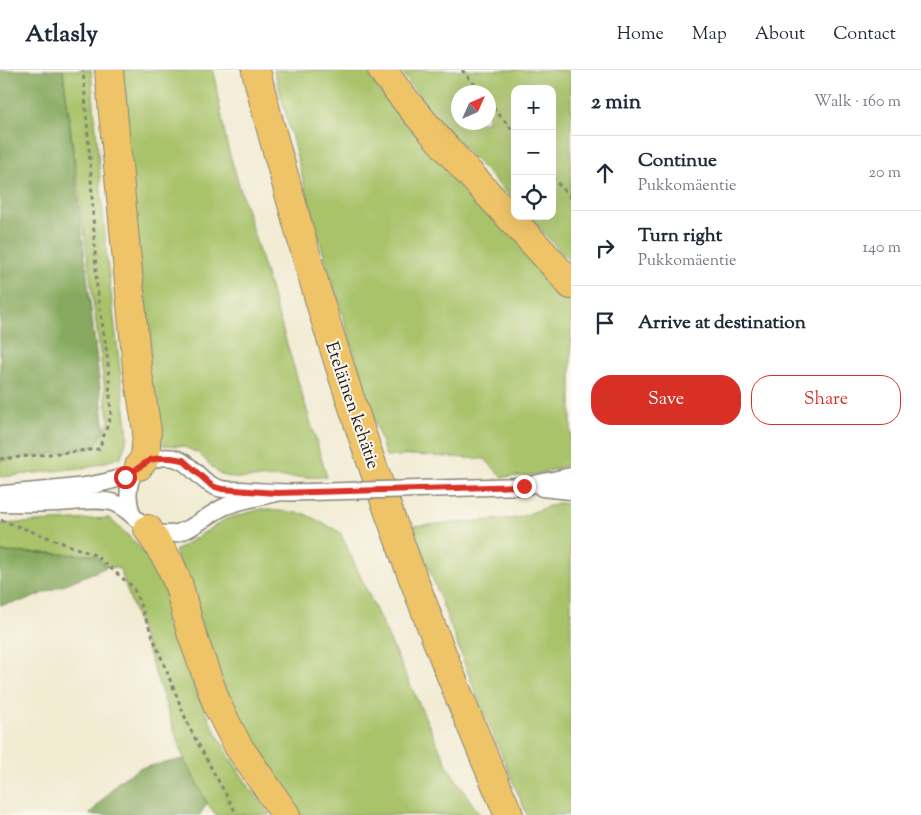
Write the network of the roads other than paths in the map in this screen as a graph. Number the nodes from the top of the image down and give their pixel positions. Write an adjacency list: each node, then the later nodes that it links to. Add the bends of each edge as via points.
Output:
1 (108, 70): 5 (highway, via 137,367 147,431 145,458)
2 (256, 70): 14 (highway, Eteläinen kehätie, via 315,288 346,386 423,607)
3 (382, 70): 4 (highway, via 463,167)
4 (571, 284)
5 (137, 468): 9 (street, via 159,458 183,460 217,488); 10 (street, via 125,477 111,481); 12 (street, via 128,492 128,503)
6 (571, 476): 7 (street)
7 (524, 486): 8 (street); 9 (street, bridge)
8 (571, 491)
9 (277, 493): 12 (street, via 224,507 182,532 158,534)
10 (0, 495)
11 (0, 503): 12 (street, via 104,501 116,504)
12 (140, 522): 13 (highway, via 170,564 176,578 218,706 238,746)
13 (286, 815)
14 (509, 815)

